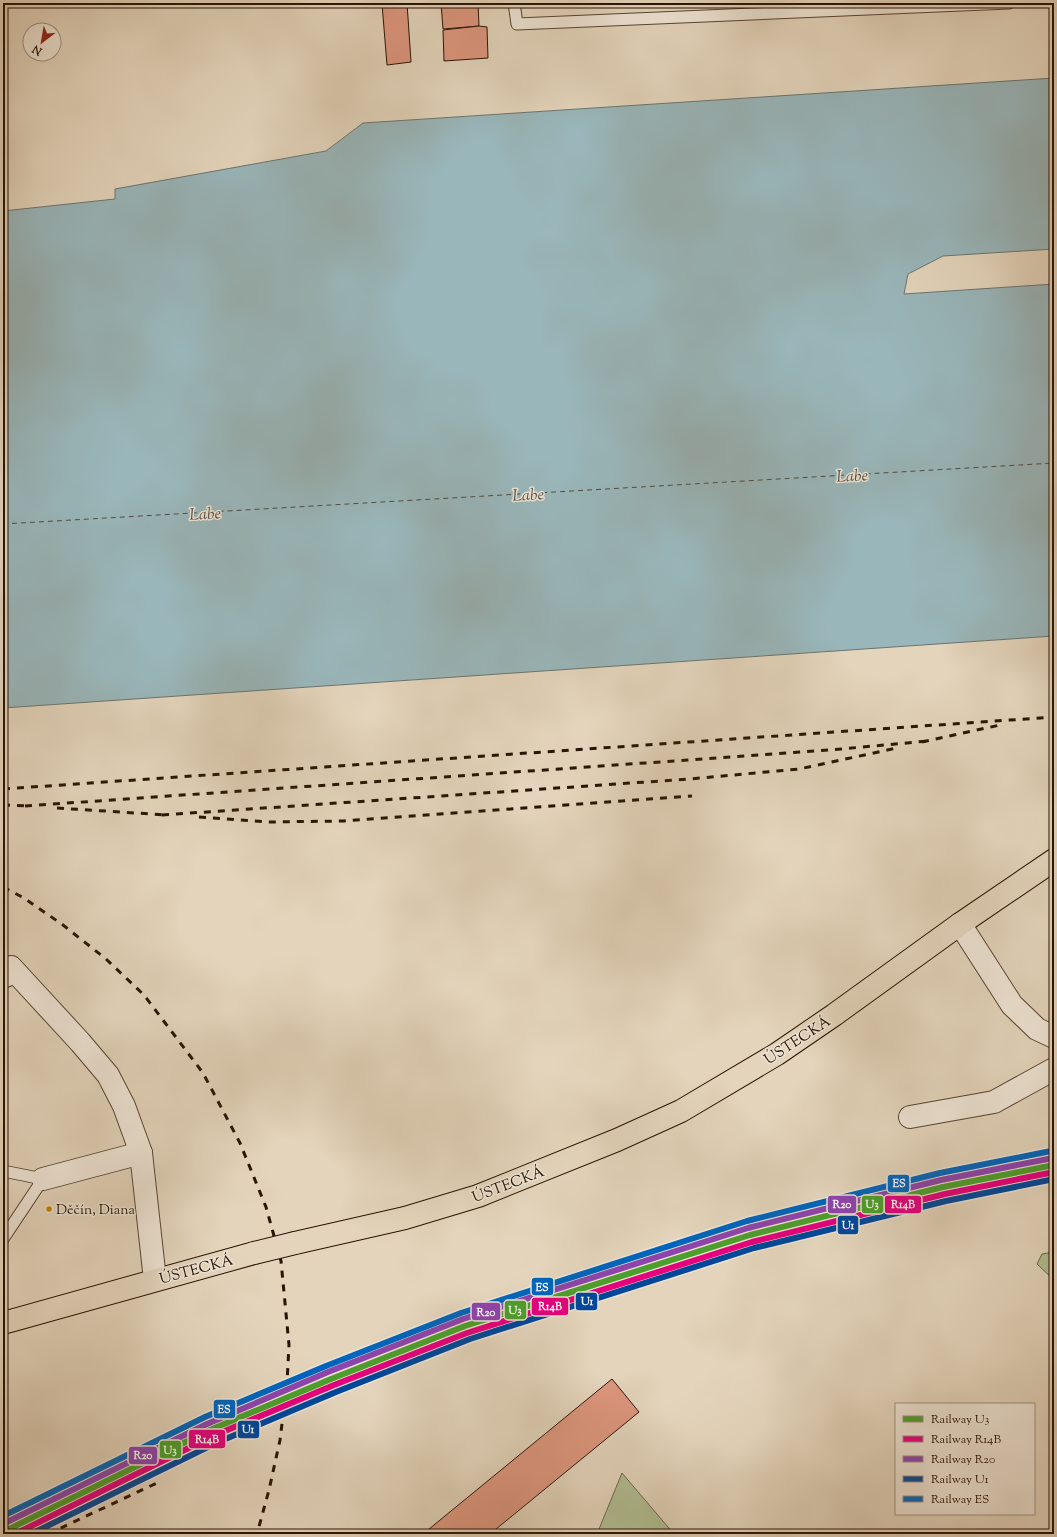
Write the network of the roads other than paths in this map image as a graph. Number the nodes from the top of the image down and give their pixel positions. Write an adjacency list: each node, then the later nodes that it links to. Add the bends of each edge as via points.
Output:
1 (514, 3): 2 (lane, via 517,24)
2 (1009, 3)
3 (1054, 860): 4 (main road, ÚSTECKÁ)
4 (960, 924): 6 (street, via 1012,1005 1038,1029); 13 (main road, ÚSTECKÁ, bridge, via 777,1054 682,1111 610,1143 478,1196 405,1218 254,1253)
5 (11, 975): 9 (street, via 80,1042 108,1076 124,1106)
6 (1054, 1037)
7 (1054, 1069): 8 (street, via 994,1102)
8 (910, 1117)
9 (141, 1153): 11 (street); 13 (street)
10 (3, 1171): 11 (lane)
11 (43, 1179): 12 (lane)
12 (3, 1239)
13 (155, 1280): 14 (main road, ÚSTECKÁ)
14 (3, 1323)

